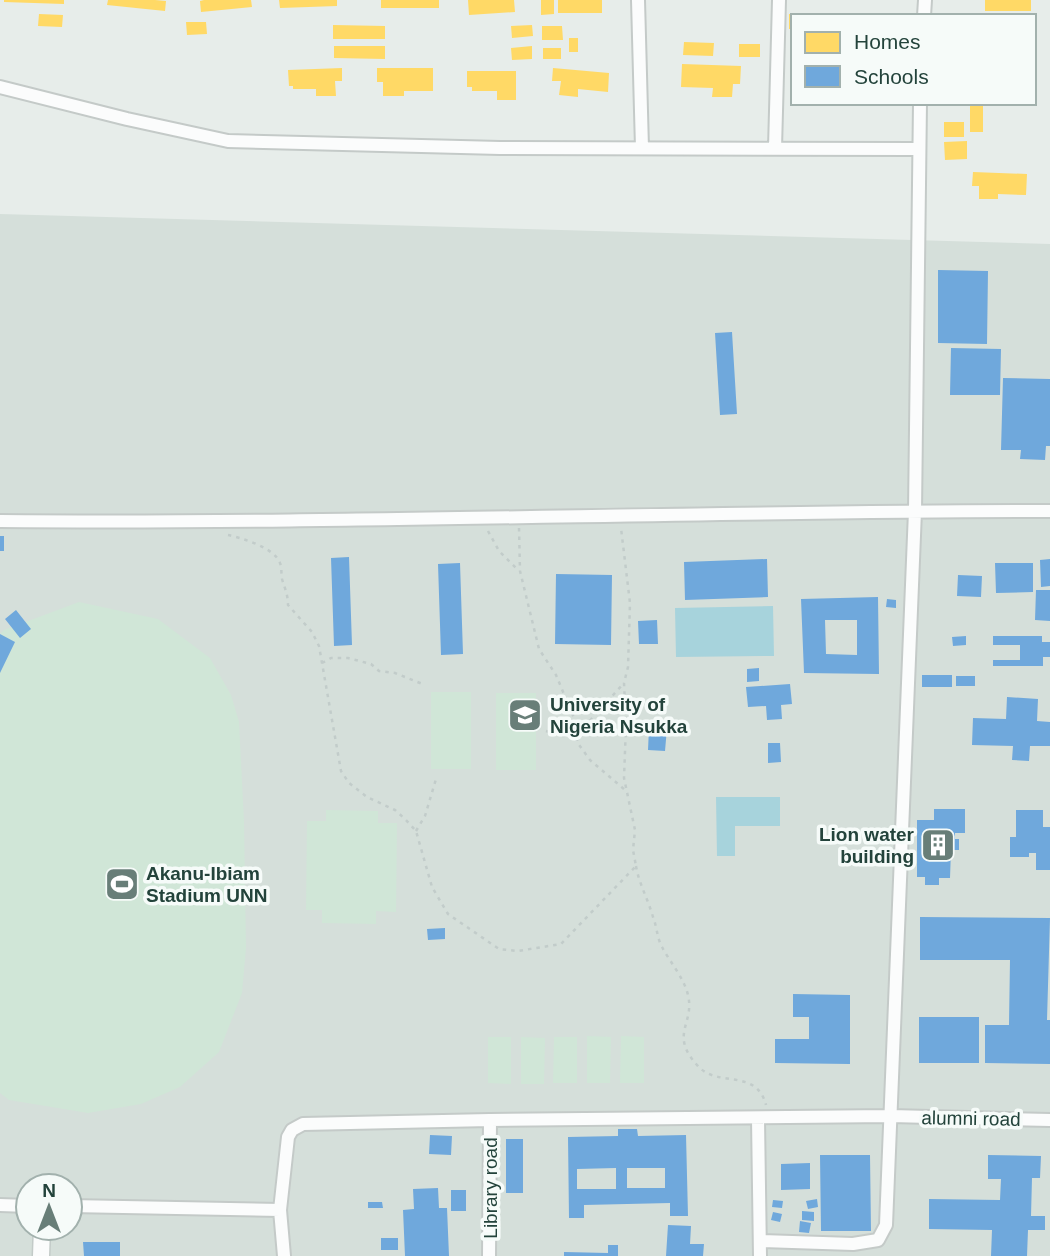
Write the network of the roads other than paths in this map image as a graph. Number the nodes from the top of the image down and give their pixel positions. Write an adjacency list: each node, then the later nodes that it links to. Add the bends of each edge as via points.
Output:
1 (638, 0): 5 (street)
2 (779, 0): 6 (street)
3 (0, 87): 5 (street, via 228,141)
4 (920, 105): 7 (street)
5 (642, 148): 6 (street)
6 (775, 148): 7 (street)
7 (918, 149): 8 (street)
8 (915, 511): 9 (street); 10 (street); 11 (street)
9 (1050, 511)
10 (0, 521)
11 (891, 1116): 12 (street, alumni road); 14 (street, alumni road); 17 (street, via 886,1225 878,1240 853,1244)
12 (762, 1119): 13 (street, alumni road); 17 (street)
13 (490, 1120): 16 (street, alumni road, via 303,1124 288,1137); 19 (street, Library road)
14 (1050, 1120)
15 (84, 1206): 16 (street)
16 (280, 1210): 18 (street, alumni road)
17 (760, 1241): 20 (street)
18 (284, 1256)
19 (489, 1256)
20 (760, 1256)

